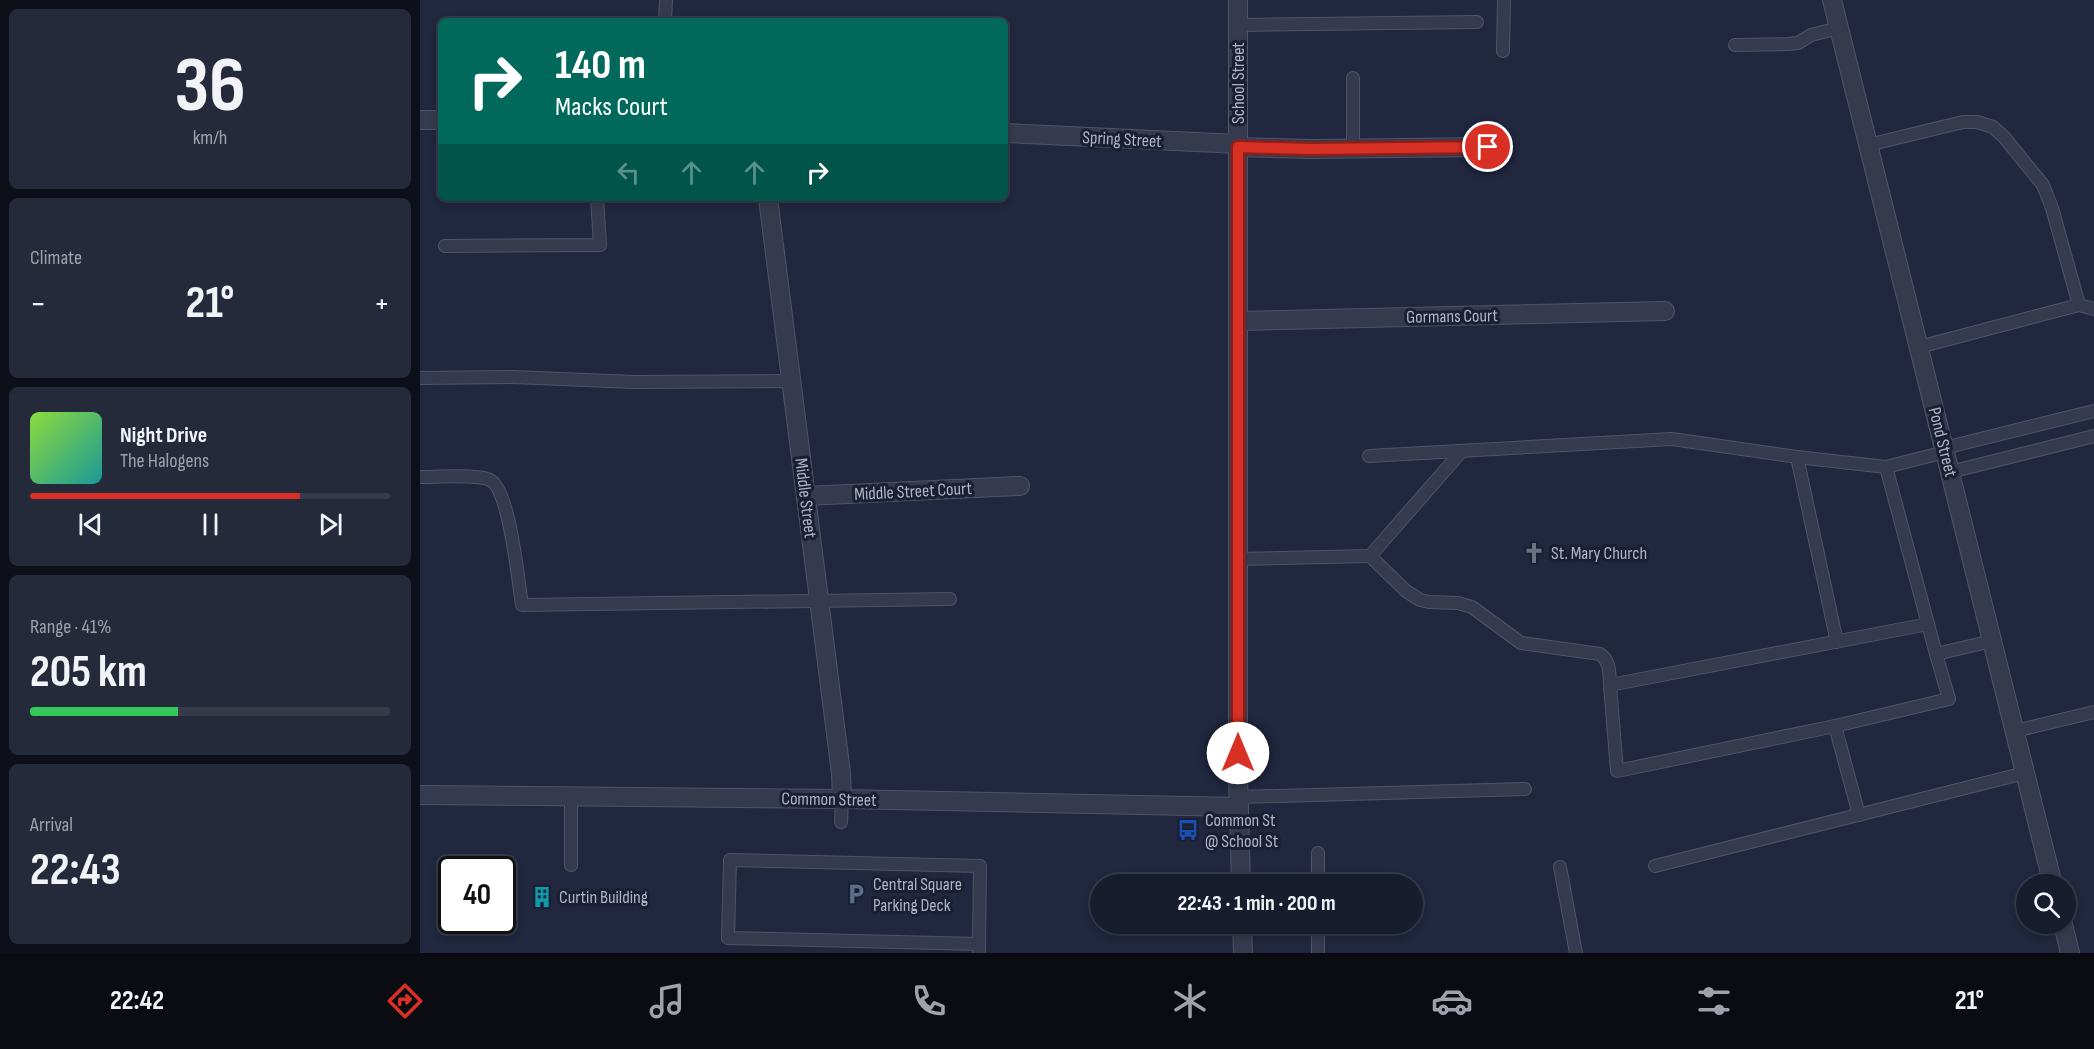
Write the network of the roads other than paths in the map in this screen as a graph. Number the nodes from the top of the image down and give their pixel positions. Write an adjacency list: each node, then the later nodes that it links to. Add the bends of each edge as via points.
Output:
1 (666, 0): 5 (lane)
2 (1238, 0): 7 (street, School Street)
3 (1504, 0): 10 (lane)
4 (1832, 0): 8 (street, Pond Street)
5 (665, 18)
6 (1478, 22): 7 (lane)
7 (1238, 25): 16 (street, School Street)
8 (1839, 28): 9 (lane, via 1811,35 1798,43); 15 (street, Pond Street)
9 (1735, 45)
10 (1503, 51)
11 (1353, 78): 18 (lane)
12 (420, 120): 13 (street)
13 (438, 120)
14 (1008, 133): 16 (street, Spring Street)
15 (1868, 145): 22 (lane, via 1963,122 1993,127 2043,185); 26 (street, Pond Street)
16 (1238, 146): 18 (street, Spring Street); 25 (street, School Street)
17 (1488, 147): 18 (street, Spring Street)
18 (1353, 148)
19 (597, 201): 21 (lane, via 600,245)
20 (768, 201): 28 (street, Middle Street)
21 (445, 246)
22 (2079, 305): 23 (lane); 26 (lane)
23 (2094, 309)
24 (1665, 311): 25 (street, Gormans Court)
25 (1238, 321): 41 (street, School Street)
26 (1919, 347): 31 (street, Pond Street)
27 (420, 378): 28 (lane)
28 (791, 381): 39 (street, Middle Street)
29 (2094, 411): 31 (lane)
30 (2094, 436): 36 (lane)
31 (1945, 450): 35 (lane); 36 (street, Pond Street)
32 (1461, 452): 33 (lane); 34 (lane, via 1672,439); 40 (lane)
33 (1370, 456)
34 (1797, 457): 35 (lane); 46 (lane)
35 (1886, 467): 44 (lane)
36 (1950, 472): 45 (street, Pond Street)
37 (420, 477): 43 (lane, via 476,477 490,480 498,487 506,507 522,604)
38 (1020, 486): 39 (street, Middle Street Court)
39 (806, 496): 43 (street, Middle Street)
40 (1370, 556): 41 (lane); 48 (lane, via 1420,600 1472,607 1521,643 1600,654 1609,667)
41 (1238, 559): 57 (street, School Street)
42 (950, 599): 43 (lane)
43 (819, 601): 56 (street, Middle Street)
44 (1928, 624): 46 (lane); 47 (lane)
45 (1992, 641): 47 (lane); 51 (street, Pond Street)
46 (1837, 642): 48 (lane)
47 (1936, 654): 50 (lane, via 1949,699)
48 (1610, 686): 50 (lane, via 1617,771)
49 (2094, 712): 51 (lane)
50 (1835, 726): 58 (lane)
51 (2015, 731): 52 (street, Pond Street)
52 (2025, 773): 58 (lane); 66 (street, Pond Street)
53 (1525, 789): 57 (lane)
54 (420, 795): 55 (street, Common Street)
55 (572, 796): 56 (street, Common Street); 61 (lane)
56 (842, 799): 57 (street, Common Street); 59 (lane)
57 (1239, 802): 64 (street, School Street)
58 (1859, 815): 62 (lane)
59 (841, 822)
60 (1318, 853): 65 (lane)
61 (571, 865)
62 (1655, 866)
63 (1560, 867): 73 (lane)
64 (1241, 874)
65 (1318, 874)
66 (2051, 874)
67 (1242, 934): 71 (street)
68 (1318, 934): 72 (lane)
69 (2065, 934): 74 (street)
70 (979, 948): 70 (lane, via 981,866 730,860 728,938)
71 (1243, 953)
72 (1318, 953)
73 (1576, 953)
74 (2070, 953)

